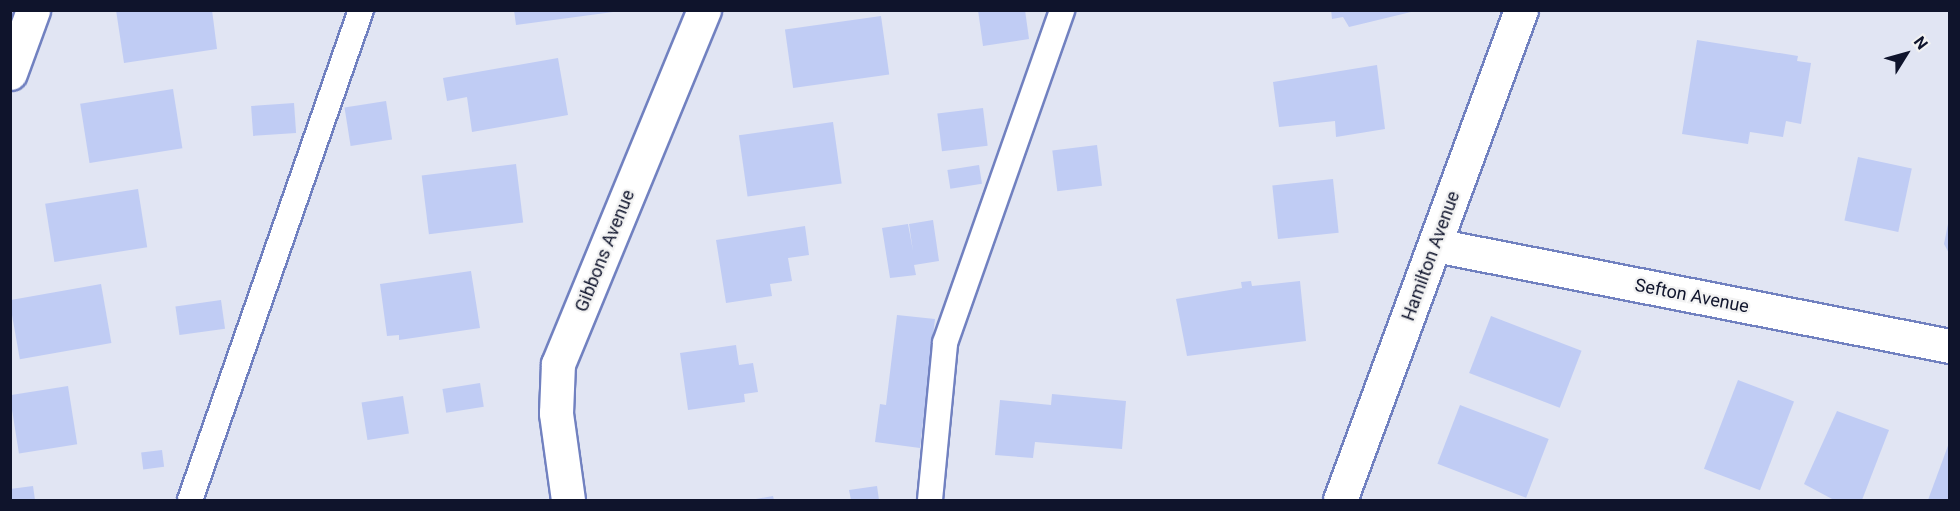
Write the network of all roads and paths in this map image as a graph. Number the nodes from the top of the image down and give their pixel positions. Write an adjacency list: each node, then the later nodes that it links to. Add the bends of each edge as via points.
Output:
1 (33, 10): 6 (street)
2 (362, 10): 9 (lane)
3 (704, 10): 10 (street, Gibbons Avenue, via 558,364 556,412)
4 (1062, 10): 11 (lane, via 961,284 945,343)
5 (1521, 10): 7 (street, Hamilton Avenue)
6 (10, 73)
7 (1435, 245): 8 (street, Sefton Avenue); 12 (street, Hamilton Avenue)
8 (1950, 346)
9 (190, 501)
10 (568, 501)
11 (930, 501)
12 (1340, 501)

